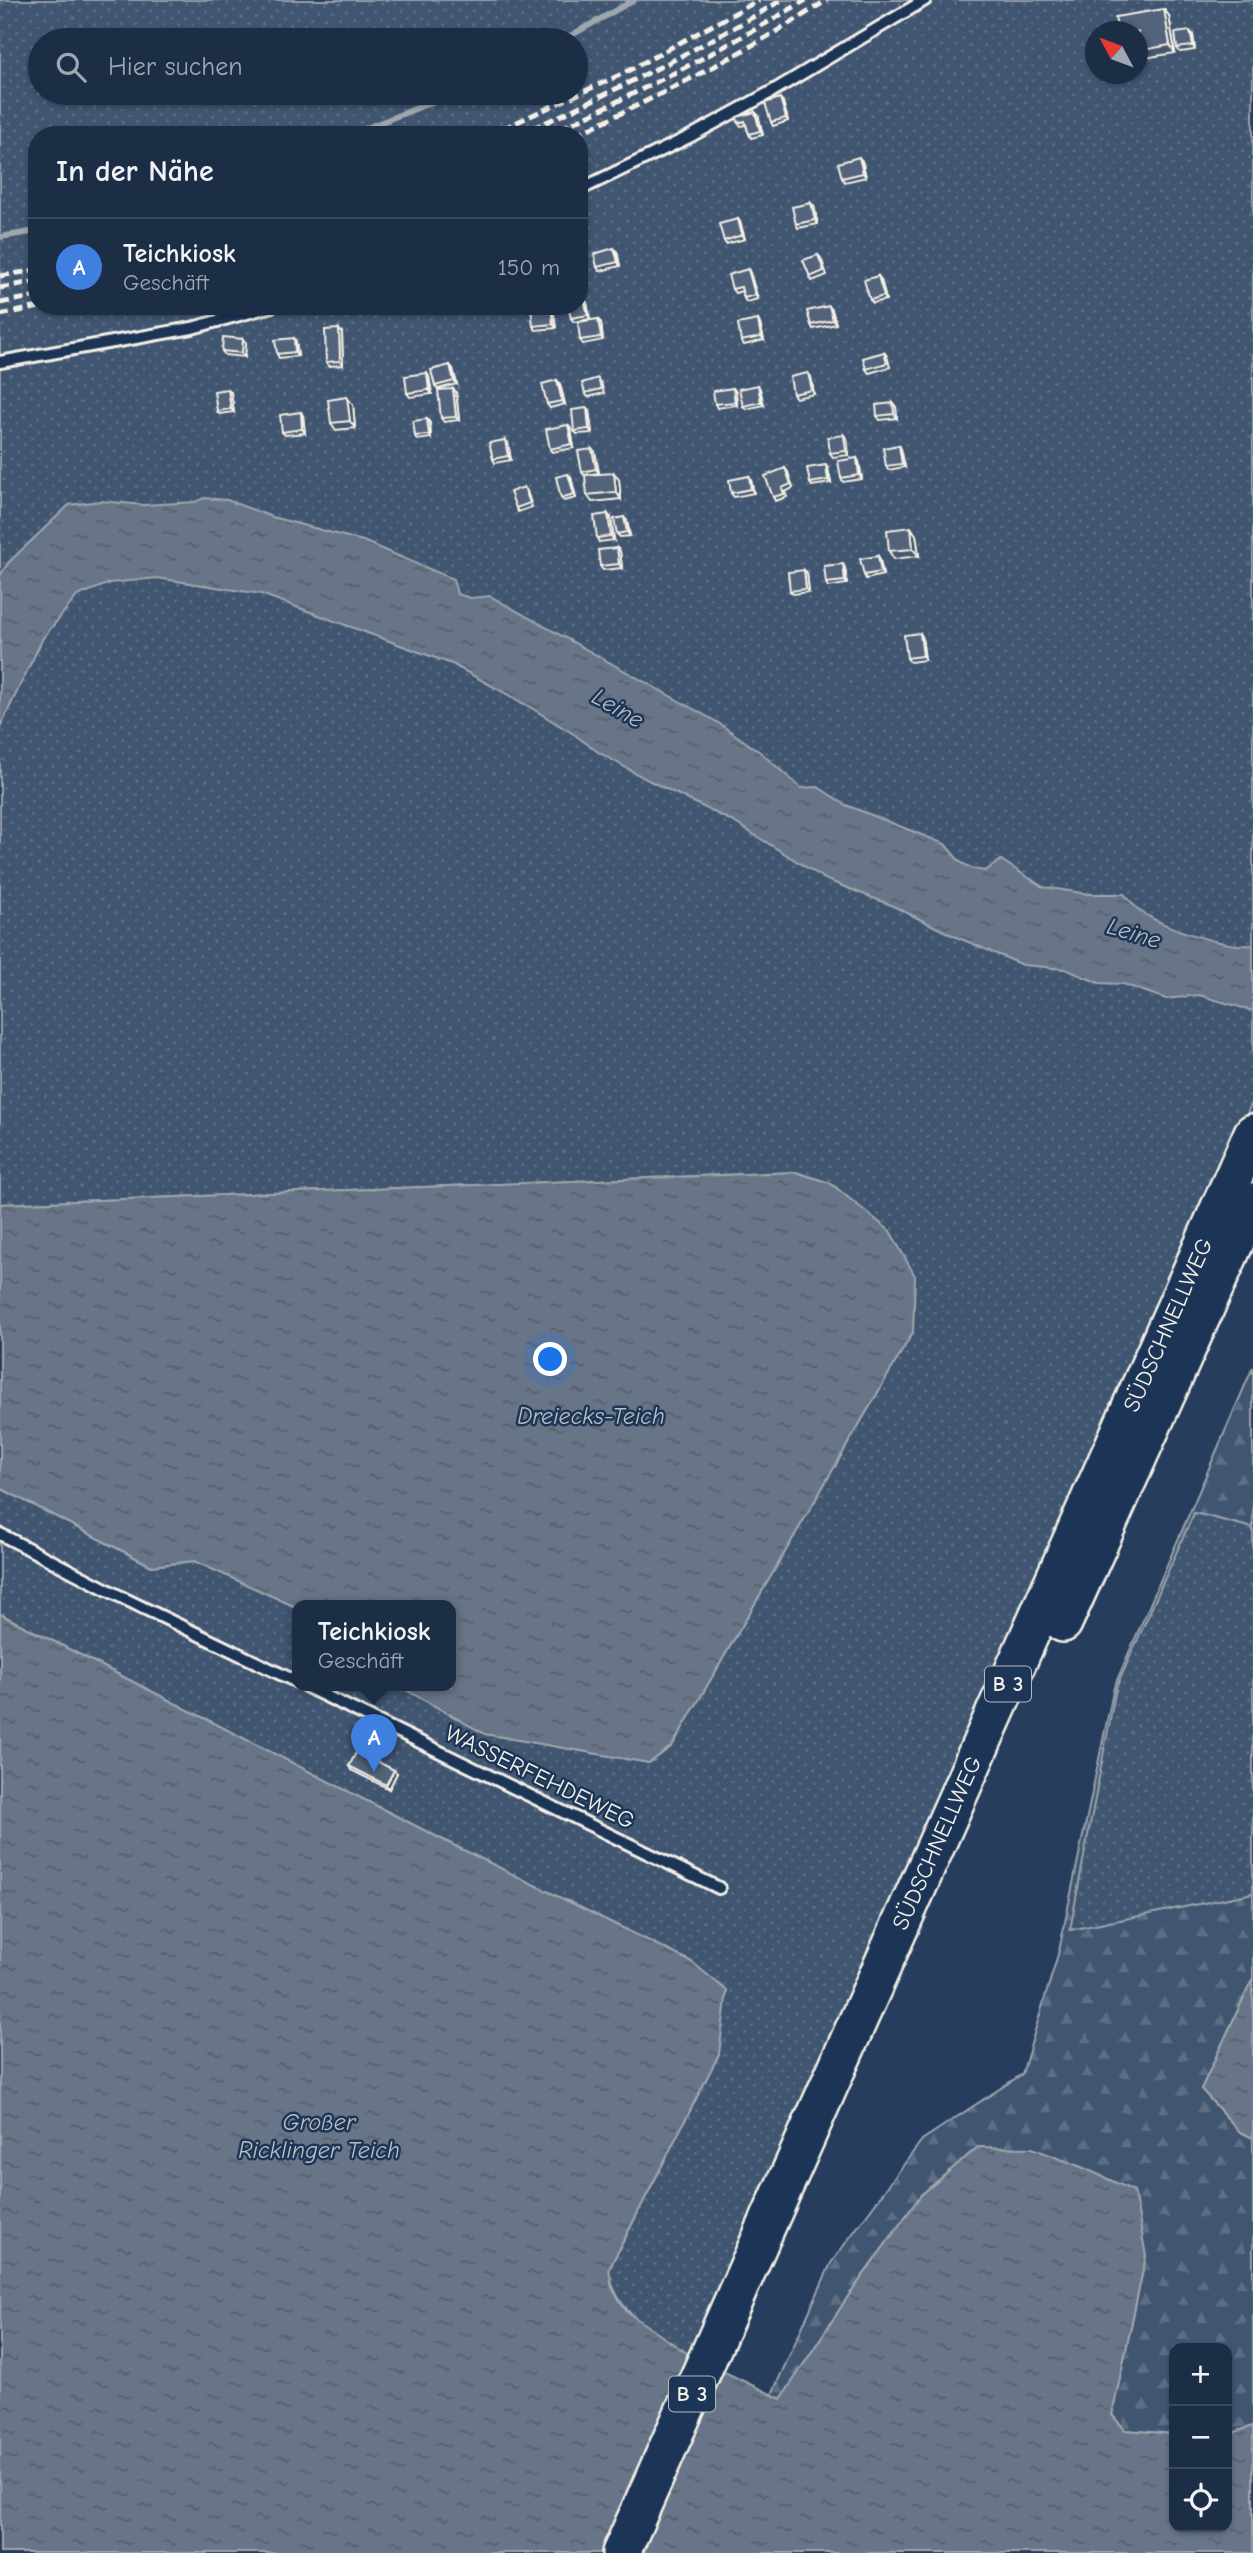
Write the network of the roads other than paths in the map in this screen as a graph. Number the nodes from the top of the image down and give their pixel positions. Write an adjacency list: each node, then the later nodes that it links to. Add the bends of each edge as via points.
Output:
1 (925, 0): 2 (lane, via 760,99)
2 (588, 186)
3 (239, 315): 4 (lane, via 192,328)
4 (0, 362)
5 (1253, 1133): 11 (highway, SÜDSCHNELLWEG / B 3)
6 (1253, 1202): 11 (highway, SÜDSCHNELLWEG / B 3)
7 (0, 1534): 8 (lane)
8 (292, 1680)
9 (315, 1691): 10 (lane, WASSERFEHDEWEG)
10 (719, 1888)
11 (773, 2239): 12 (highway, SÜDSCHNELLWEG / B 3); 13 (highway, SÜDSCHNELLWEG / B 3)
12 (621, 2553)
13 (645, 2553)

